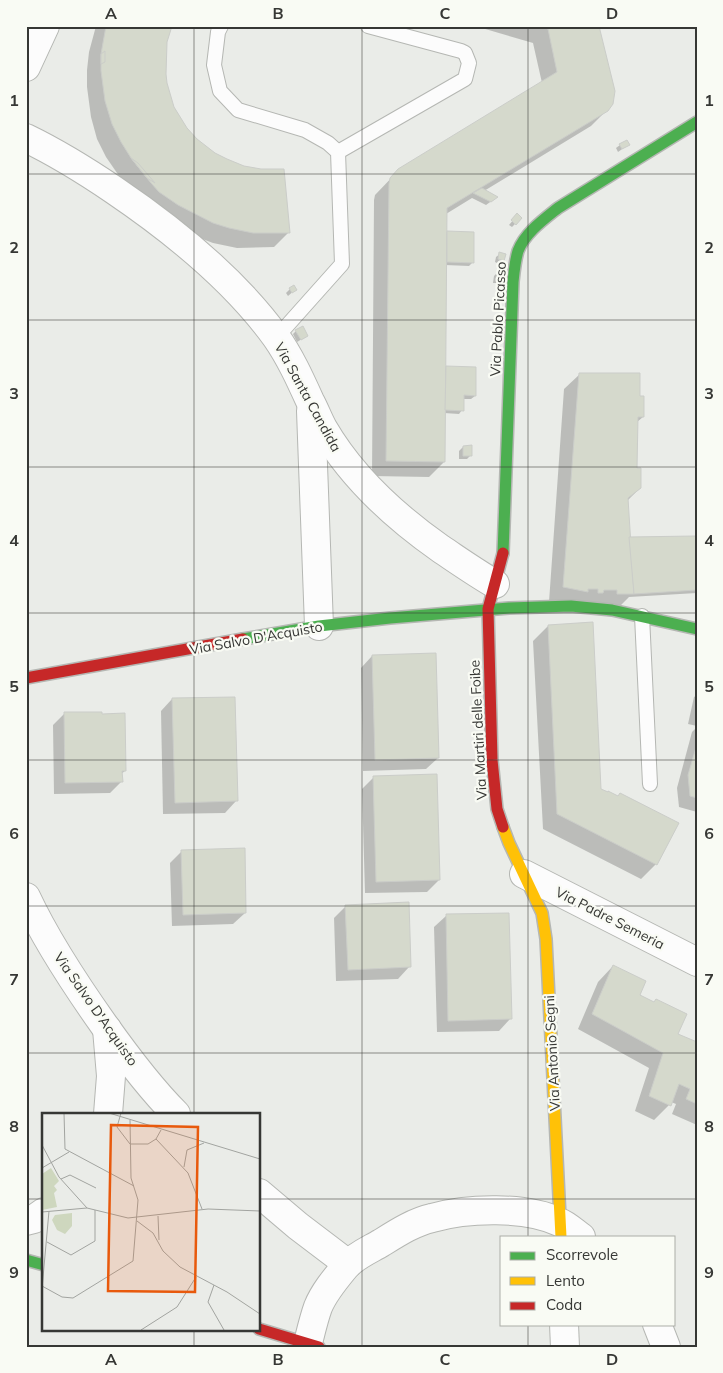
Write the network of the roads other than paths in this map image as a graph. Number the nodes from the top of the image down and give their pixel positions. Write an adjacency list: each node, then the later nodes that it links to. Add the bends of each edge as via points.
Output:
1 (45, 26): 4 (street)
2 (221, 26): 7 (lane, via 214,65 220,91 238,110 305,130)
3 (368, 26): 7 (lane, via 465,53 469,62 465,80)
4 (26, 67)
5 (697, 122): 10 (street, Via Pablo Picasso, via 551,214 532,230 520,247 513,282 504,548)
6 (26, 138): 8 (street, Via Santa Candida, via 76,164 188,244 228,282)
7 (338, 152): 8 (lane, via 342,264)
8 (276, 338): 9 (street, Via Santa Candida)
9 (311, 402): 10 (street, Via Santa Candida, via 340,456 369,489 418,532 477,574); 12 (street)
10 (491, 597): 11 (street, Via Salvo D'Acquisto); 12 (street, Via Salvo D'Acquisto); 16 (street, Via Martiri delle Foibe, via 492,760 497,809 508,843)
11 (642, 616): 13 (street, Via Salvo D'Acquisto); 15 (lane)
12 (319, 626): 14 (street, Via Salvo D'Acquisto)
13 (697, 629)
14 (26, 678)
15 (650, 784)
16 (524, 874): 18 (street, Via Padre Semeria); 25 (street, Via Antonio Segni, via 542,913 546,939)
17 (26, 897): 19 (street, Via Salvo D'Acquisto, via 39,925)
18 (697, 962)
19 (107, 1029): 20 (street, via 111,1076); 21 (street, Via Salvo D'Acquisto)
20 (108, 1113)
21 (175, 1113)
22 (260, 1194): 28 (street)
23 (42, 1213): 24 (street)
24 (26, 1221)
25 (567, 1232): 28 (street, via 538,1214 470,1212 431,1218 416,1224)
26 (26, 1260): 27 (street)
27 (42, 1264)
28 (348, 1264): 32 (street, via 318,1307)
29 (564, 1326): 33 (street)
30 (658, 1326): 34 (street)
31 (260, 1328): 32 (street)
32 (314, 1345)
33 (565, 1347)
34 (666, 1347)

